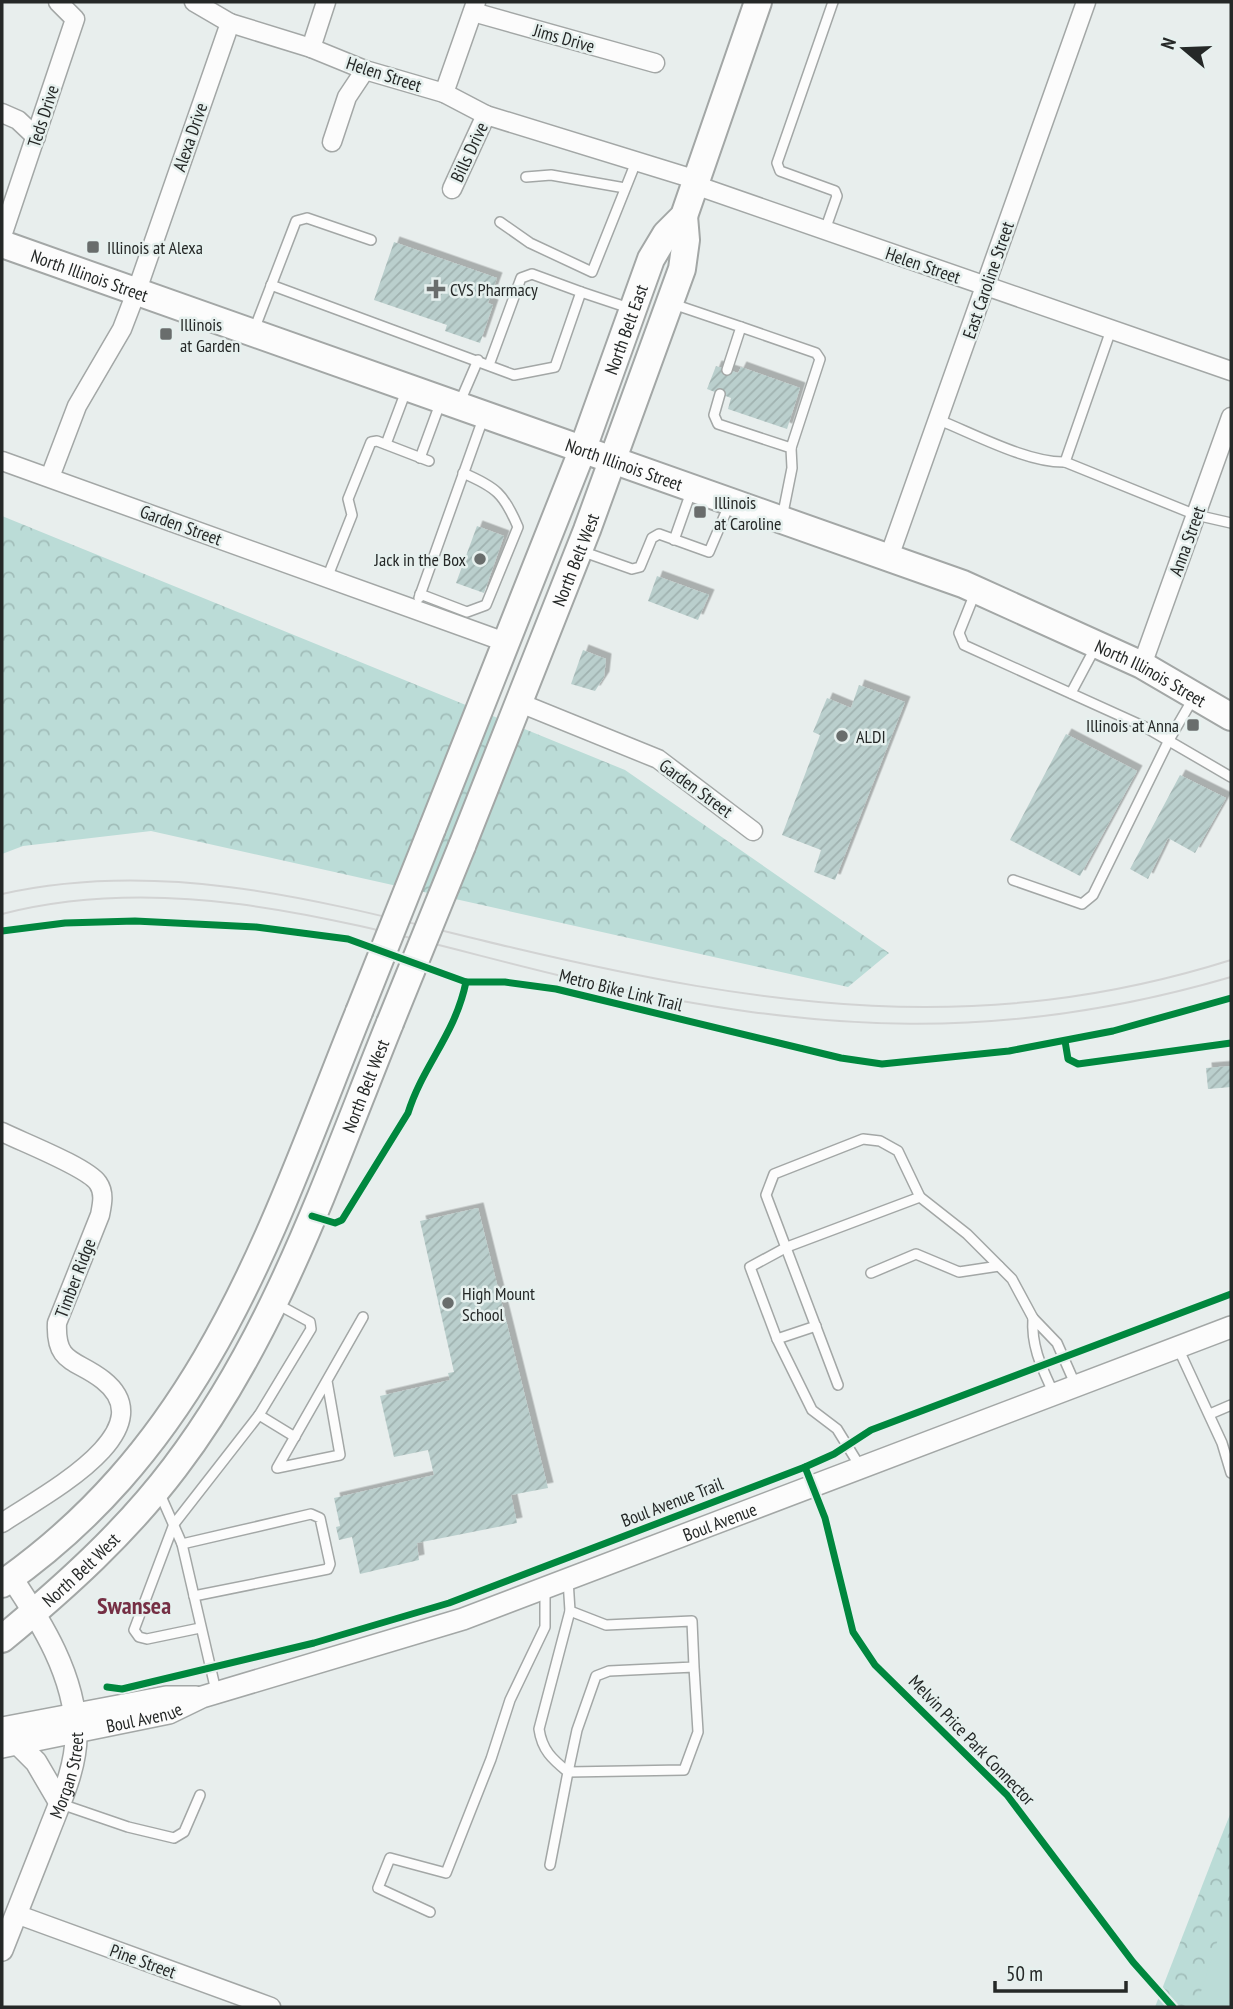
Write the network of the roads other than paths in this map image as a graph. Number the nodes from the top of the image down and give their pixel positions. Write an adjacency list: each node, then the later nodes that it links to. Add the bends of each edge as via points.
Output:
1 (58, 2): 15 (street, Teds Drive, via 75,19)
2 (194, 2): 8 (street)
3 (326, 2): 9 (street)
4 (758, 2): 19 (main road, North Belt East)
5 (833, 2): 24 (lane, via 777,163 780,171 835,191)
6 (1086, 2): 29 (street, East Caroline Street)
7 (475, 7): 10 (street, Jims Drive); 12 (street)
8 (230, 23): 9 (street, Helen Street); 30 (street, Alexa Drive)
9 (311, 48): 11 (street, Helen Street)
10 (654, 63)
11 (365, 70): 12 (street, Helen Street); 16 (street, via 347,97)
12 (444, 93): 14 (street, Helen Street)
13 (2, 113): 15 (street, via 18,120)
14 (486, 115): 17 (street, Helen Street); 21 (street, Bills Drive)
15 (36, 138): 25 (street, Teds Drive)
16 (332, 142)
17 (636, 162): 19 (street, Helen Street); 20 (lane)
18 (526, 177): 20 (lane, via 551,175)
19 (696, 183): 22 (main road, North Belt East); 24 (street, Helen Street)
20 (625, 188): 23 (lane, via 592,272 530,243)
21 (452, 189)
22 (684, 216): 32 (main road, North Belt East, via 687,240); 33 (main road, North Belt East, via 651,259)
23 (500, 222)
24 (825, 230): 29 (street, Helen Street)
25 (2, 236)
26 (371, 240): 28 (lane, via 307,218 296,221)
27 (2, 244): 30 (main road, North Illinois Street)
28 (271, 285): 36 (lane); 37 (lane)
29 (986, 286): 35 (street, Helen Street); 46 (street, East Caroline Street)
30 (137, 290): 36 (main road, North Illinois Street); 54 (street, via 122,329 77,406)
31 (581, 292): 33 (lane); 38 (lane, via 555,367 514,375); 38 (lane, via 533,274 521,278)
32 (670, 303): 34 (lane); 51 (main road, North Belt East)
33 (633, 309): 49 (main road, North Belt East)
34 (741, 327): 39 (lane); 48 (lane, via 816,353 820,359)
35 (1111, 330): 40 (street, Helen Street); 52 (lane)
36 (253, 332): 41 (main road, North Illinois Street)
37 (478, 360): 38 (lane); 43 (lane)
38 (489, 365)
39 (727, 370)
40 (1231, 371)
41 (407, 388): 43 (main road, North Illinois Street); 47 (lane)
42 (720, 394): 48 (lane, via 714,415 718,424)
43 (450, 403): 44 (main road, North Illinois Street); 47 (lane, via 425,460)
44 (484, 415): 49 (main road, North Illinois Street); 53 (lane)
45 (1231, 417): 57 (street, Anna Street)
46 (939, 420): 52 (lane, via 1011,448); 62 (street, East Caroline Street)
47 (386, 444): 63 (lane, via 370,442 348,499 352,515)
48 (790, 448): 58 (lane, via 792,468)
49 (582, 451): 51 (main road, North Illinois Street); 66 (main road, North Belt West)
50 (2, 461): 54 (street, Garden Street)
51 (613, 461): 55 (main road, North Illinois Street); 61 (main road, North Belt West)
52 (1065, 462): 57 (lane)
53 (463, 473): 65 (lane); 65 (lane, via 493,486 518,527 486,606 467,612)
54 (50, 477): 63 (street, Garden Street)
55 (692, 489): 56 (main road, North Illinois Street); 60 (lane)
56 (730, 502): 58 (main road, North Illinois Street); 60 (lane, via 709,552)
57 (1196, 515): 59 (lane); 68 (street, Anna Street)
58 (781, 520): 62 (main road, North Illinois Street)
59 (1231, 523)
60 (674, 540): 61 (lane, via 659,534 652,538 640,567 632,569)
61 (579, 550): 71 (main road, North Belt West)
62 (889, 557): 64 (main road, North Illinois Street)
63 (327, 578): 65 (street, Garden Street)
64 (977, 590): 67 (main road, North Illinois Street); 69 (lane, via 959,634 964,645)
65 (417, 602): 66 (street, Garden Street)
66 (508, 643): 103 (main road, North Belt West, bridge, via 266,1242 227,1325 158,1435 118,1483 64,1536)
67 (1097, 643): 68 (main road, North Illinois Street); 69 (lane)
68 (1142, 665): 70 (main road, North Illinois Street)
69 (1071, 693): 73 (lane)
70 (1195, 696): 72 (main road, North Illinois Street); 73 (lane)
71 (520, 703): 75 (street, Garden Street, via 658,759); 82 (main road, North Belt West, bridge)
72 (1231, 717)
73 (1168, 740): 74 (lane); 76 (lane, via 1093,895 1082,904)
74 (1231, 777)
75 (753, 831)
76 (1013, 880)
77 (2, 1132): 100 (street, Timber Ridge, via 98,1183 103,1197 100,1215 57,1323 57,1338 70,1362 104,1381 117,1395 121,1414 117,1435 100,1455)
78 (920, 1197): 79 (lane); 79 (lane, via 898,1151 880,1141 863,1139 774,1174 766,1195); 80 (lane)
79 (787, 1247): 85 (lane); 87 (lane, via 750,1267)
80 (999, 1266): 81 (lane, via 959,1272 916,1254); 84 (lane, via 1012,1279)
81 (871, 1273)
82 (276, 1303): 95 (lane, via 313,1324); 99 (main road, North Belt West, via 236,1376)
83 (363, 1318): 89 (lane)
84 (1033, 1318): 91 (lane, via 1057,1343); 92 (lane, via 1036,1354)
85 (816, 1326): 87 (lane); 90 (lane)
86 (1231, 1327): 88 (street, Boul Avenue)
87 (777, 1339): 97 (lane, via 812,1410 837,1429)
88 (1178, 1348): 91 (street, Boul Avenue); 94 (lane)
89 (327, 1381): 96 (lane); 96 (lane, via 341,1455 276,1468)
90 (838, 1385)
91 (1076, 1386): 92 (street, Boul Avenue)
92 (1054, 1395): 97 (street, Boul Avenue)
93 (1231, 1405): 94 (lane)
94 (1210, 1414): 98 (lane)
95 (259, 1415): 96 (lane); 101 (lane)
96 (295, 1437)
97 (862, 1469): 104 (street, Boul Avenue)
98 (1231, 1473)
99 (158, 1489): 101 (lane); 108 (main road, North Belt West)
100 (2, 1523)
101 (174, 1524): 102 (lane); 109 (lane, via 134,1630 148,1639)
102 (182, 1544): 106 (lane); 106 (lane, via 311,1514 320,1518 328,1570)
103 (5, 1575): 108 (street, Morgan Street)
104 (568, 1580): 105 (street, Boul Avenue); 107 (lane)
105 (545, 1588): 112 (street, Boul Avenue, via 380,1646); 120 (lane, via 545,1627 510,1700 446,1873 390,1858 377,1888)
106 (194, 1596): 109 (lane)
107 (570, 1611): 111 (lane, via 606,1625 692,1620); 116 (lane, via 539,1729 550,1758)
108 (34, 1612): 110 (main road, North Belt West); 113 (street, Morgan Street, via 64,1674)
109 (200, 1628): 112 (lane)
110 (2, 1639)
111 (694, 1667): 116 (lane, via 609,1671 596,1676); 116 (lane, via 698,1732 684,1770)
112 (209, 1695): 113 (street, Boul Avenue, via 166,1697)
113 (75, 1723): 114 (street, Boul Avenue); 115 (street, Boul Avenue); 118 (street, Morgan Street, via 75,1749)
114 (2, 1728)
115 (10, 1746): 118 (street, via 36,1762)
116 (568, 1772): 119 (lane)
117 (200, 1795): 118 (lane, via 184,1832 174,1838)
118 (60, 1803): 121 (street, Morgan Street)
119 (550, 1865)
120 (430, 1912)
121 (16, 1914): 122 (street, Morgan Street); 123 (street, Pine Street)
122 (2, 1950)
123 (271, 2007)

